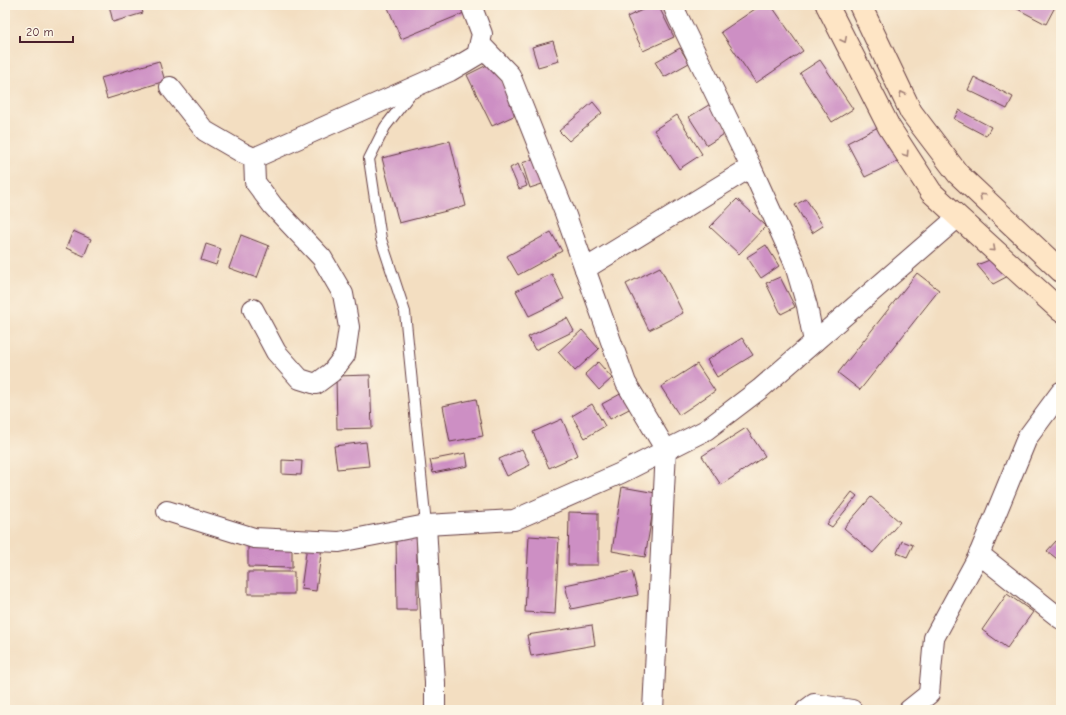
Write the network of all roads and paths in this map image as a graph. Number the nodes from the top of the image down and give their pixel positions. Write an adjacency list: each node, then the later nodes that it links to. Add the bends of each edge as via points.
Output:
1 (471, 5): 5 (street, via 482,34)
2 (674, 5): 9 (street)
3 (826, 5): 10 (main road, one-way to 10, via 889,127 931,192)
4 (860, 5): 12 (main road, one-way to 4, via 958,174 911,112)
5 (480, 44): 6 (street, via 477,54 450,71); 11 (street, via 510,75)
6 (417, 86): 8 (street); 19 (lane, via 385,127 369,159 380,239 405,312)
7 (170, 87): 8 (street, via 205,131)
8 (254, 158): 13 (street, via 255,182 273,206 322,258 343,294 349,328 345,355 332,372 316,384 300,380 276,352)
9 (751, 167): 11 (street); 15 (street, via 794,262)
10 (958, 217): 14 (main road, one-way to 14); 15 (street)
11 (585, 269): 17 (street, via 626,383)
12 (1061, 271)
13 (253, 309)
14 (1061, 311)
15 (814, 342): 17 (street, via 760,389 706,430)
16 (1061, 392): 20 (street, via 1027,438)
17 (666, 450): 19 (street, via 621,473 514,520); 23 (street)
18 (167, 511): 19 (street, via 254,538 339,542)
19 (426, 525): 22 (street)
20 (979, 554): 21 (street); 26 (street, via 934,638 929,694)
21 (1061, 619)
22 (435, 710)
23 (652, 710)
24 (806, 710): 25 (street, via 814,704)
25 (852, 710)
26 (908, 710)

